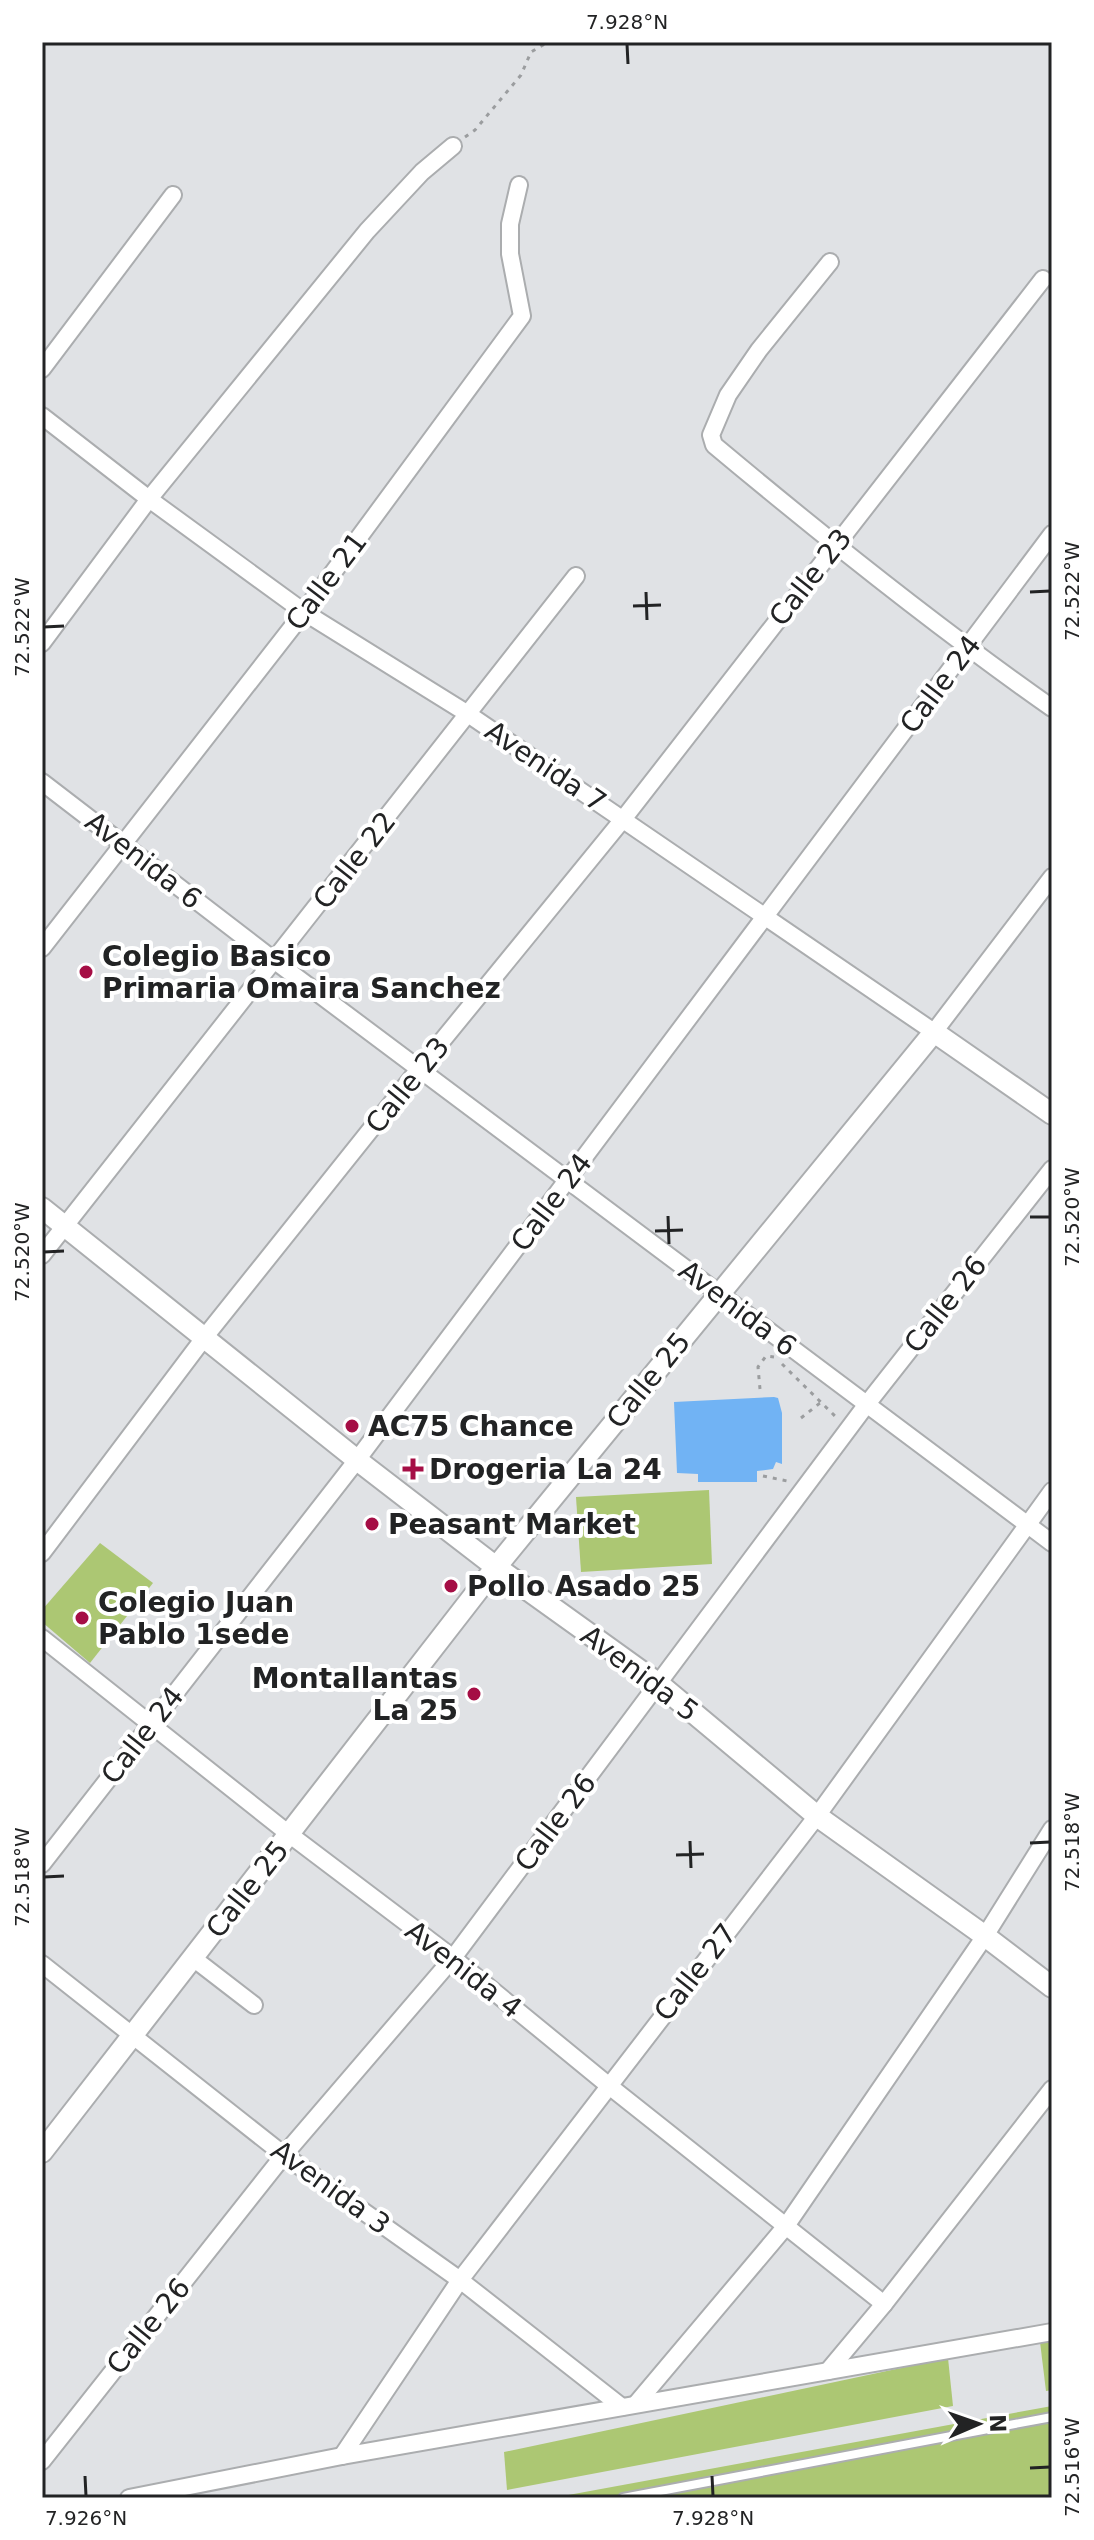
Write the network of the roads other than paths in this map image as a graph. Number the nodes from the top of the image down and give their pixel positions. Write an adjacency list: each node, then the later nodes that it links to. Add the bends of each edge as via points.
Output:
1 (453, 146): 8 (street, via 367,231)
2 (519, 185): 12 (street, Calle 21, via 510,254 522,316)
3 (173, 195): 6 (street)
4 (830, 262): 10 (street, via 728,395 711,435 714,445)
5 (1043, 279): 10 (street, Calle 23)
6 (42, 369)
7 (42, 416): 8 (street, Avenida 7)
8 (149, 499): 12 (street, Avenida 7); 13 (street)
9 (1052, 534): 14 (street, Calle 24)
10 (834, 546): 14 (street); 18 (street, Calle 23)
11 (576, 576): 16 (street, Calle 22)
12 (304, 612): 16 (street, Avenida 7); 19 (street, Calle 21)
13 (42, 643)
14 (966, 648): 15 (street); 21 (street, Calle 24)
15 (1052, 708)
16 (468, 714): 18 (street, Avenida 7); 23 (street, Calle 22)
17 (42, 782): 19 (street, Avenida 6)
18 (624, 818): 21 (street, Avenida 7); 25 (street, Calle 23)
19 (124, 843): 22 (street, Calle 21); 23 (street, Avenida 6)
20 (1052, 877): 24 (street, Calle 25)
21 (765, 917): 24 (street, Avenida 7); 28 (street, Calle 24)
22 (42, 948)
23 (275, 961): 25 (street, Avenida 6); 30 (street, Calle 22)
24 (934, 1032): 26 (street, Avenida 7); 32 (street, Calle 25)
25 (419, 1069): 28 (street, Avenida 6); 33 (street, Calle 23)
26 (1052, 1114)
27 (1052, 1169): 34 (street, Calle 26)
28 (567, 1180): 32 (street, Avenida 6); 35 (street, Calle 24)
29 (42, 1208): 30 (street, Avenida 5)
30 (65, 1226): 31 (street, Calle 22); 33 (street, Avenida 5)
31 (42, 1255)
32 (719, 1294): 34 (street, Avenida 6); 40 (street, Calle 25)
33 (204, 1338): 35 (street, Avenida 5); 39 (street, Calle 23)
34 (867, 1404): 37 (street, Avenida 6); 42 (street, Calle 26)
35 (357, 1460): 40 (street, Avenida 5); 43 (street, Calle 24)
36 (1052, 1491): 37 (street, Calle 27)
37 (1028, 1525): 38 (street, Avenida 6); 44 (street, Calle 27)
38 (1052, 1543)
39 (42, 1553)
40 (496, 1567): 42 (street, Avenida 5); 46 (street, Calle 25)
41 (42, 1638): 43 (street, Avenida 4)
42 (659, 1684): 44 (street, Avenida 5); 50 (street, Calle 26)
43 (150, 1724): 46 (street, Avenida 4); 47 (street, Calle 24)
44 (817, 1816): 48 (street, Avenida 5); 55 (street, Calle 27)
45 (1052, 1829): 48 (street)
46 (289, 1834): 49 (street, Calle 25); 50 (street, Avenida 4)
47 (42, 1864)
48 (985, 1936): 52 (street, Avenida 5); 59 (street)
49 (193, 1958): 53 (street); 54 (street, Calle 25)
50 (453, 1958): 55 (street, Avenida 4); 58 (street, Calle 26)
51 (42, 1964): 54 (street, Avenida 3)
52 (1052, 1987)
53 (254, 2005)
54 (133, 2035): 57 (street, Calle 25); 58 (street, Avenida 3)
55 (608, 2085): 59 (street, Avenida 4); 60 (street, Calle 27)
56 (1052, 2089): 61 (street)
57 (42, 2152)
58 (284, 2155): 60 (street, Avenida 3); 66 (street, Calle 26)
59 (786, 2226): 61 (street, Avenida 4); 64 (street)
60 (460, 2280): 64 (street, Avenida 3); 67 (street, Calle 27)
61 (884, 2304): 63 (street)
62 (1052, 2332): 63 (street)
63 (828, 2371): 64 (street)
64 (629, 2406): 67 (street)
65 (1052, 2417): 69 (lane)
66 (45, 2450)
67 (342, 2456): 68 (street)
68 (129, 2498)
69 (623, 2498)

